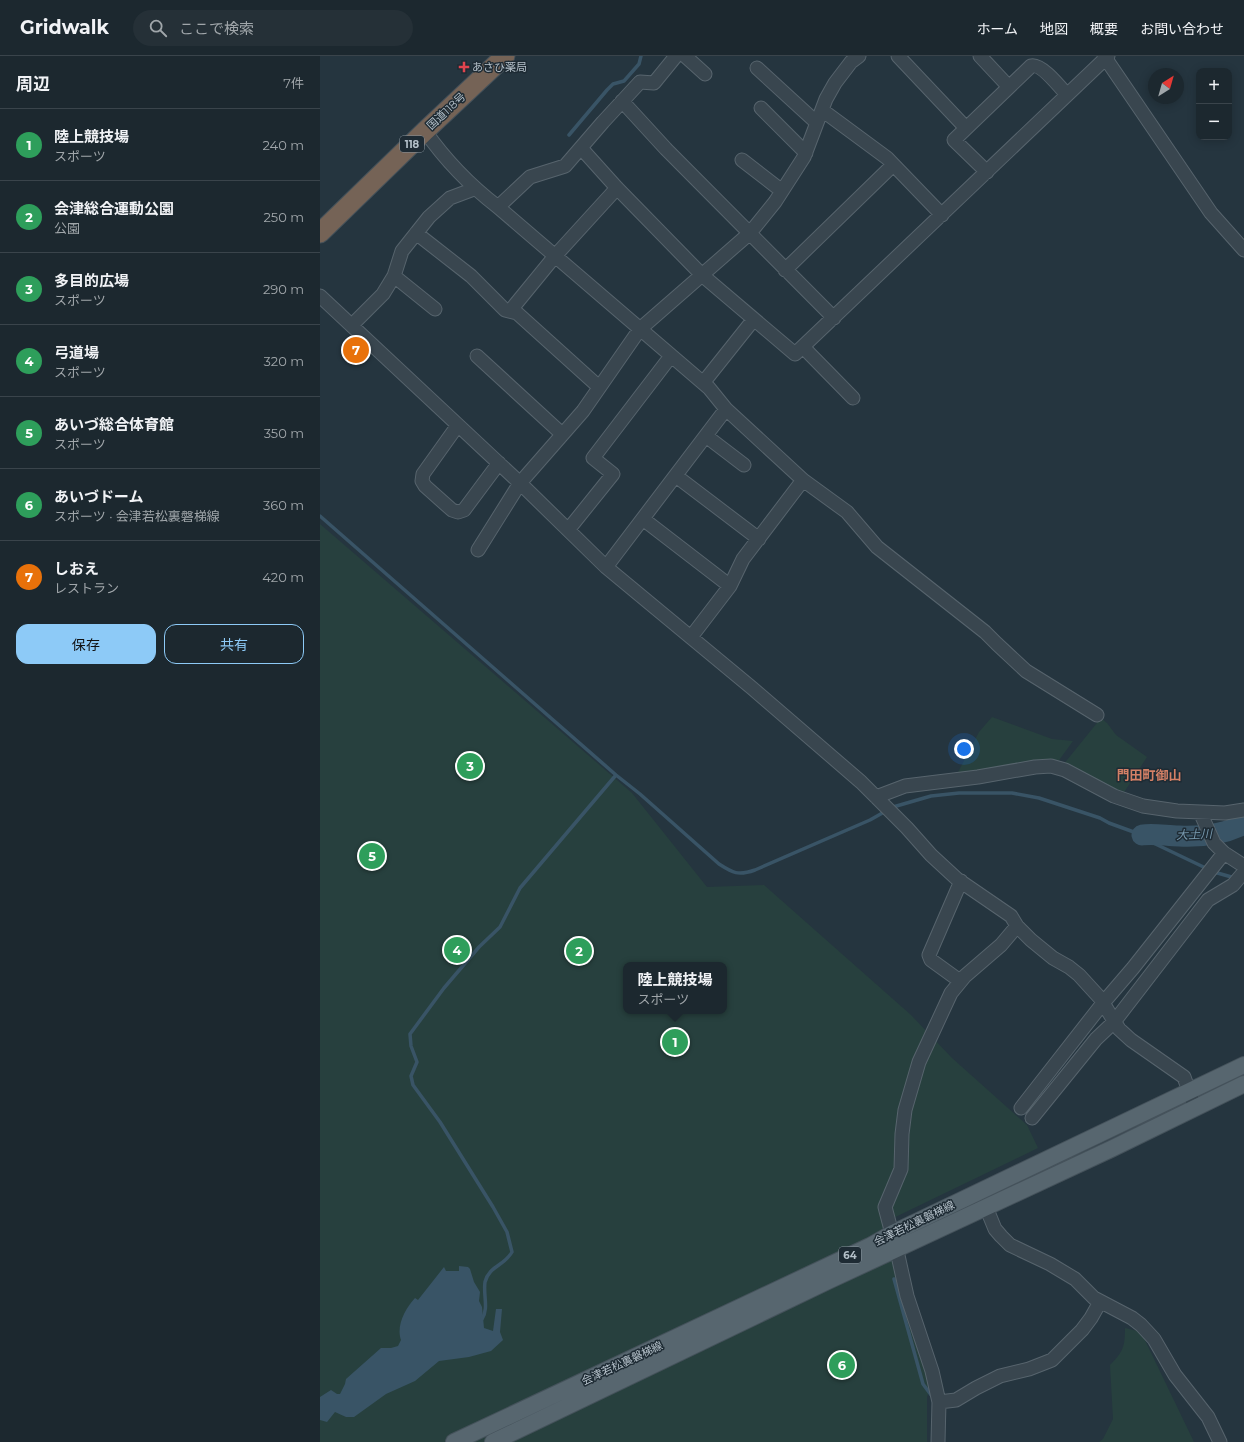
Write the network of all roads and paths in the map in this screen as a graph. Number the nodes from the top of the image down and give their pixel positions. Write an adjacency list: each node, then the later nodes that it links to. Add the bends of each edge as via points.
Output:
1 (505, 56): 17 (highway, 国道118号 / 118)
2 (676, 56): 12 (street, via 654,83 640,82)
3 (685, 56): 9 (street)
4 (898, 56): 16 (street)
5 (980, 56): 10 (street)
6 (1106, 57): 11 (street); 31 (street, via 1211,213)
7 (851, 58): 14 (street)
8 (758, 68): 15 (street)
9 (705, 74)
10 (1009, 87): 11 (street, via 1034,65 1041,68); 16 (street)
11 (1067, 95): 22 (street)
12 (622, 101): 18 (street); 30 (street)
13 (761, 108): 19 (street)
14 (822, 110): 15 (street); 21 (street)
15 (817, 123): 19 (street)
16 (966, 128): 22 (street, via 954,140)
17 (425, 131): 23 (street, via 440,152); 28 (highway, 国道118号 / 118)
18 (581, 148): 24 (street); 26 (street, via 565,166 530,177)
19 (806, 153): 25 (street)
20 (742, 160): 25 (street)
21 (893, 165): 27 (street); 33 (street)
22 (987, 172): 27 (street)
23 (474, 188): 26 (street); 29 (street, via 450,198)
24 (617, 188): 32 (street); 34 (street)
25 (782, 191): 30 (street)
26 (498, 207): 32 (street)
27 (942, 215): 39 (street)
28 (320, 233)
29 (416, 233): 35 (street, via 402,251); 38 (street, via 471,276 505,310)
30 (750, 233): 33 (street); 34 (street)
31 (1244, 250)
32 (555, 256): 38 (street); 42 (street)
33 (785, 270): 39 (street)
34 (702, 275): 40 (street); 42 (street)
35 (394, 276): 37 (street); 41 (street, via 383,294)
36 (320, 296): 41 (street)
37 (434, 309)
38 (510, 311): 47 (street, via 517,313)
39 (834, 318): 43 (street)
40 (754, 319): 43 (street, via 795,354); 46 (street)
41 (352, 325): 50 (street)
42 (640, 329): 45 (street); 47 (street)
43 (803, 347): 48 (street)
44 (477, 356): 51 (street)
45 (671, 356): 46 (street); 59 (street, via 593,458 613,474)
46 (703, 383): 49 (street)
47 (599, 387): 51 (street, via 583,411)
48 (853, 398)
49 (726, 410): 52 (street); 56 (street)
50 (458, 425): 53 (street); 53 (street, via 423,474 424,486 452,510 458,512 464,510)
51 (562, 434): 57 (street)
52 (706, 436): 54 (street); 55 (street)
53 (499, 463): 57 (street)
54 (744, 465)
55 (676, 476): 58 (street); 60 (street)
56 (803, 480): 60 (street); 65 (street, via 847,512 876,547 985,632 1026,671)
57 (520, 483): 59 (street); 61 (street)
58 (643, 518): 62 (street); 63 (street)
59 (568, 530): 62 (street)
60 (759, 539): 63 (street, via 742,559)
61 (478, 550)
62 (606, 567): 64 (street)
63 (730, 586): 64 (street)
64 (691, 637): 66 (street, via 855,777)
65 (1097, 715)
66 (876, 798): 68 (street, via 905,786 1051,766 1065,770 1114,796 1143,806); 72 (street)
67 (1244, 810): 68 (street, via 1225,813)
68 (1200, 812): 69 (street, via 1214,843)
69 (1224, 853): 70 (street); 75 (street, via 1134,968)
70 (1244, 866)
71 (1244, 872): 76 (street, via 1234,885 1208,900)
72 (961, 881): 73 (street, via 1011,916); 74 (street, via 929,955 931,960)
73 (1017, 926): 74 (street, via 1001,946); 75 (street, via 1030,940 1079,975)
74 (960, 981): 84 (street, via 951,993 922,1056 905,1110 901,1169 885,1207)
75 (1103, 1003): 76 (street); 80 (street)
76 (1114, 1022): 79 (street, via 1131,1040 1184,1077); 82 (street, via 1096,1039)
77 (1244, 1065): 79 (main road, 会津若松裏磐梯線 / 64)
78 (1244, 1084): 81 (main road, 会津若松裏磐梯線 / 64)
79 (1189, 1091): 81 (street); 84 (main road, 会津若松裏磐梯線 / 64)
80 (1021, 1108)
81 (1195, 1108): 83 (main road, 会津若松裏磐梯線 / 64)
82 (1032, 1118)
83 (986, 1207): 85 (main road, 会津若松裏磐梯線 / 64); 86 (street, via 995,1228 1010,1245 1075,1279)
84 (893, 1233): 85 (street); 88 (main road, 会津若松裏磐梯線 / 64)
85 (897, 1249): 87 (street, via 907,1296 932,1371); 89 (main road, 会津若松裏磐梯線 / 64)
86 (1100, 1302): 87 (street, via 1082,1330 1052,1360 1000,1376 956,1400); 91 (street, via 1132,1318 1151,1335 1175,1375 1208,1417)
87 (939, 1402): 90 (street)
88 (454, 1442)
89 (493, 1442)
90 (938, 1442)
91 (1220, 1442)

